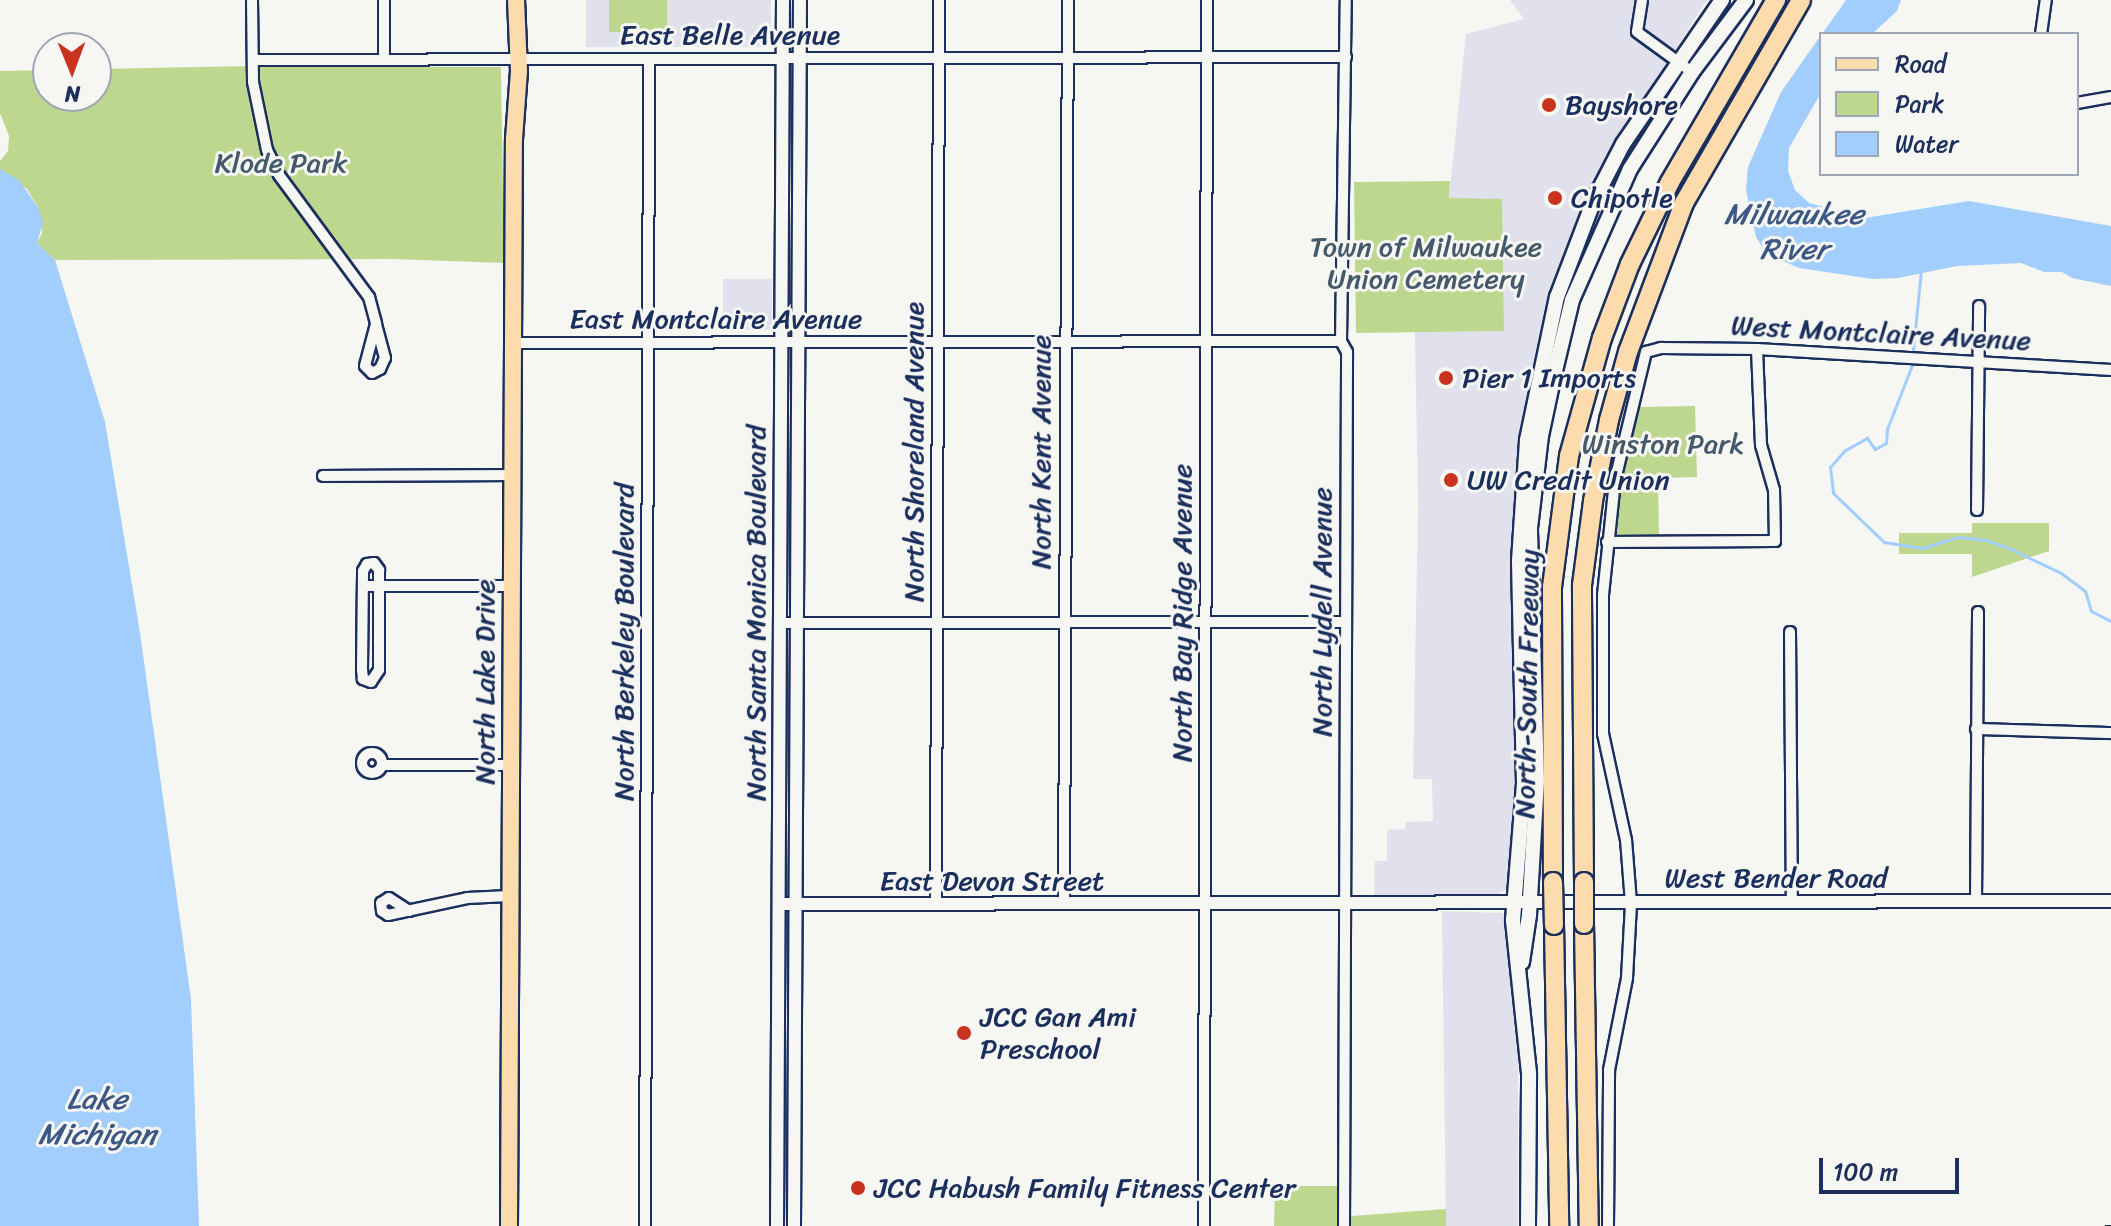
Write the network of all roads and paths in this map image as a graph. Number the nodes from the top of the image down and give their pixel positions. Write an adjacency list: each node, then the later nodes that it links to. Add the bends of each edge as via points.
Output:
1 (252, 0): 24 (street)
2 (384, 0): 18 (street)
3 (514, 0): 19 (main road, North Lake Drive)
4 (783, 0): 21 (street, North Santa Monica Boulevard)
5 (800, 0): 22 (street, North Santa Monica Boulevard)
6 (939, 0): 25 (street, North Shoreland Avenue)
7 (1068, 0): 26 (street, North Kent Avenue)
8 (1207, 0): 23 (street, North Bay Ridge Avenue)
9 (1346, 0): 17 (street, North Lydell Avenue)
10 (1642, 0): 27 (street, via 1637,32)
11 (1722, 0): 27 (main road)
12 (1746, 0): 28 (main road)
13 (1776, 0): 83 (highway, North-South Freeway, bridge, via 1670,182 1630,264 1602,338 1569,456 1552,587)
14 (1801, 0): 84 (highway, North-South Freeway, bridge, via 1684,203 1628,352 1593,501 1582,585)
15 (2046, 0): 16 (street)
16 (2041, 32)
17 (1346, 57): 23 (street, East Belle Avenue); 34 (street, North Lydell Avenue)
18 (384, 59): 19 (street, East Belle Avenue); 24 (street, East Belle Avenue)
19 (514, 59): 20 (street, East Belle Avenue); 36 (main road, North Lake Drive)
20 (649, 59): 21 (street, East Belle Avenue); 37 (street, North Berkeley Boulevard)
21 (782, 59): 22 (street, East Belle Avenue); 38 (street, North Santa Monica Boulevard)
22 (799, 59): 25 (street, East Belle Avenue); 39 (street, North Santa Monica Boulevard)
23 (1207, 59): 26 (street, East Belle Avenue); 33 (street, North Bay Ridge Avenue)
24 (253, 60): 32 (street, via 255,102 267,150 295,197 364,287)
25 (939, 60): 26 (street, East Belle Avenue); 40 (street, North Shoreland Avenue)
26 (1068, 60): 35 (street, North Kent Avenue)
27 (1677, 62): 28 (street); 65 (main road, via 1623,144 1594,200 1557,297 1539,370 1520,530)
28 (1692, 72): 65 (main road, via 1610,207 1572,300 1541,436 1530,551 1537,781)
29 (2111, 97): 30 (street)
30 (2079, 103)
31 (1979, 306): 42 (street)
32 (376, 324)
33 (1207, 341): 34 (street); 35 (street, East Montclaire Avenue); 53 (street, North Bay Ridge Avenue)
34 (1341, 341): 54 (street, North Lydell Avenue, via 1347,352)
35 (1066, 342): 40 (street, East Montclaire Avenue); 52 (street, North Kent Avenue)
36 (514, 343): 37 (street, East Montclaire Avenue); 44 (main road, North Lake Drive)
37 (648, 343): 38 (street, East Montclaire Avenue); 77 (street, North Berkeley Boulevard)
38 (782, 343): 39 (street, East Montclaire Avenue); 55 (street, North Santa Monica Boulevard)
39 (797, 343): 40 (street, East Montclaire Avenue); 56 (street, North Santa Monica Boulevard)
40 (939, 343): 57 (street, North Shoreland Avenue)
41 (1757, 349): 42 (street, West Montclaire Avenue); 47 (street, West Montclaire Avenue, via 1648,350 1620,451); 47 (street, via 1761,445 1774,490 1775,541)
42 (1979, 363): 43 (street, West Montclaire Avenue); 46 (street)
43 (2111, 370)
44 (512, 475): 45 (street); 50 (main road, North Lake Drive)
45 (323, 476)
46 (1977, 510)
47 (1607, 542): 69 (street, via 1603,734 1626,840)
48 (379, 585): 49 (street); 49 (street, via 378,566 370,563 364,566); 49 (street, via 379,670 371,682 363,679 362,670); 50 (street)
49 (363, 586)
50 (511, 586): 62 (main road, North Lake Drive)
51 (1978, 612): 59 (street)
52 (1064, 622): 53 (street); 57 (street); 71 (street, North Kent Avenue)
53 (1206, 622): 54 (street); 72 (street, North Bay Ridge Avenue)
54 (1346, 622): 68 (street, North Lydell Avenue)
55 (779, 623): 56 (street); 70 (street, North Santa Monica Boulevard)
56 (797, 623): 57 (street); 73 (street, North Santa Monica Boulevard)
57 (938, 623): 74 (street, North Shoreland Avenue)
58 (1790, 632): 66 (street)
59 (1976, 729): 60 (street); 67 (street)
60 (2111, 733)
61 (383, 765): 62 (street)
62 (511, 765): 63 (main road, North Lake Drive)
63 (509, 896): 75 (street, via 467,898); 76 (main road, North Lake Drive)
64 (2111, 901): 67 (street, West Bender Road)
65 (1522, 902): 68 (street, West Bender Road); 69 (street, West Bender Road); 82 (main road)
66 (1792, 902): 67 (street, West Bender Road); 69 (street, West Bender Road)
67 (1976, 902)
68 (1344, 903): 72 (street, East Devon Street); 81 (street, North Lydell Avenue)
69 (1631, 903): 85 (street, via 1627,978 1609,1070)
70 (779, 904): 73 (street, East Devon Street); 78 (street, North Santa Monica Boulevard)
71 (1064, 904): 72 (street, East Devon Street); 74 (street, East Devon Street)
72 (1205, 904): 80 (street, North Bay Ridge Avenue)
73 (796, 905): 74 (street, East Devon Street); 79 (street, North Santa Monica Boulevard)
74 (936, 905)
75 (409, 911)
76 (509, 1226)
77 (645, 1226)
78 (777, 1226)
79 (794, 1226)
80 (1204, 1226)
81 (1344, 1226)
82 (1528, 1226)
83 (1559, 1226)
84 (1589, 1226)
85 (1608, 1226)

